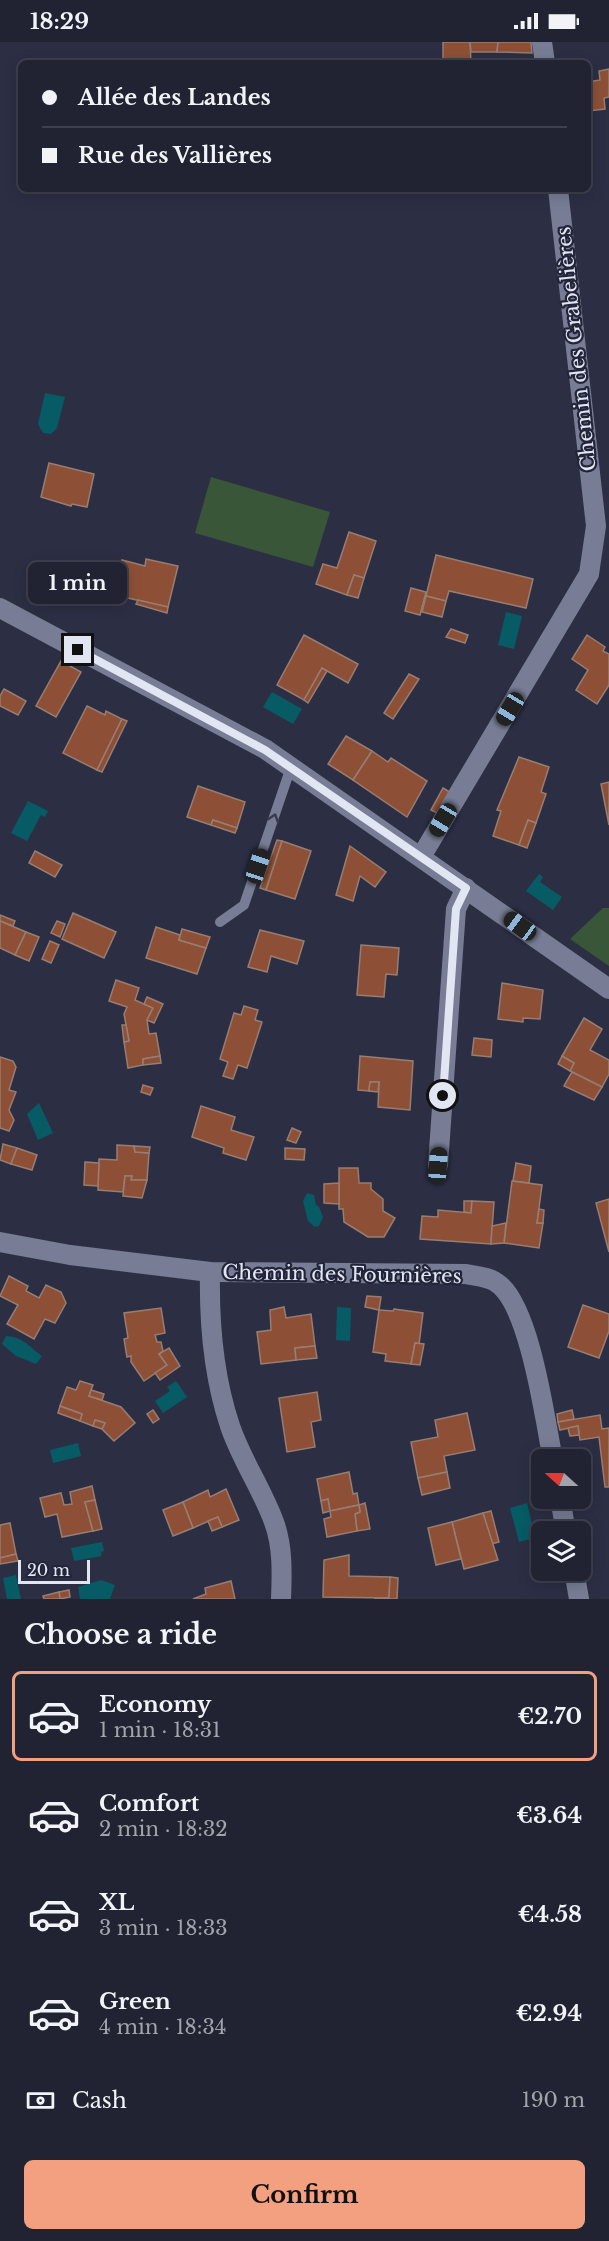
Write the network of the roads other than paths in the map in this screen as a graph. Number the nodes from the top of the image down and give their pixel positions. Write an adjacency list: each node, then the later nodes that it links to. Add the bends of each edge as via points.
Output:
1 (542, 42): 2 (street)
2 (544, 60)
3 (558, 192): 6 (street, Chemin des Grabelières, via 596,526 589,574)
4 (0, 608): 5 (street)
5 (291, 767): 6 (street); 8 (lane, one-way to 5, via 244,905)
6 (421, 857): 7 (street)
7 (466, 888): 9 (street); 10 (street, via 456,909)
8 (220, 922)
9 (609, 989)
10 (438, 1165)
11 (0, 1242): 12 (street, Chemin des Fournières)
12 (210, 1272): 13 (street, Chemin des Fournières, via 466,1274 496,1282 514,1300 536,1370); 15 (street, via 209,1306 224,1405 231,1429 275,1523 282,1566)
13 (550, 1449)
14 (576, 1581): 16 (street)
15 (281, 1599)
16 (579, 1599)

